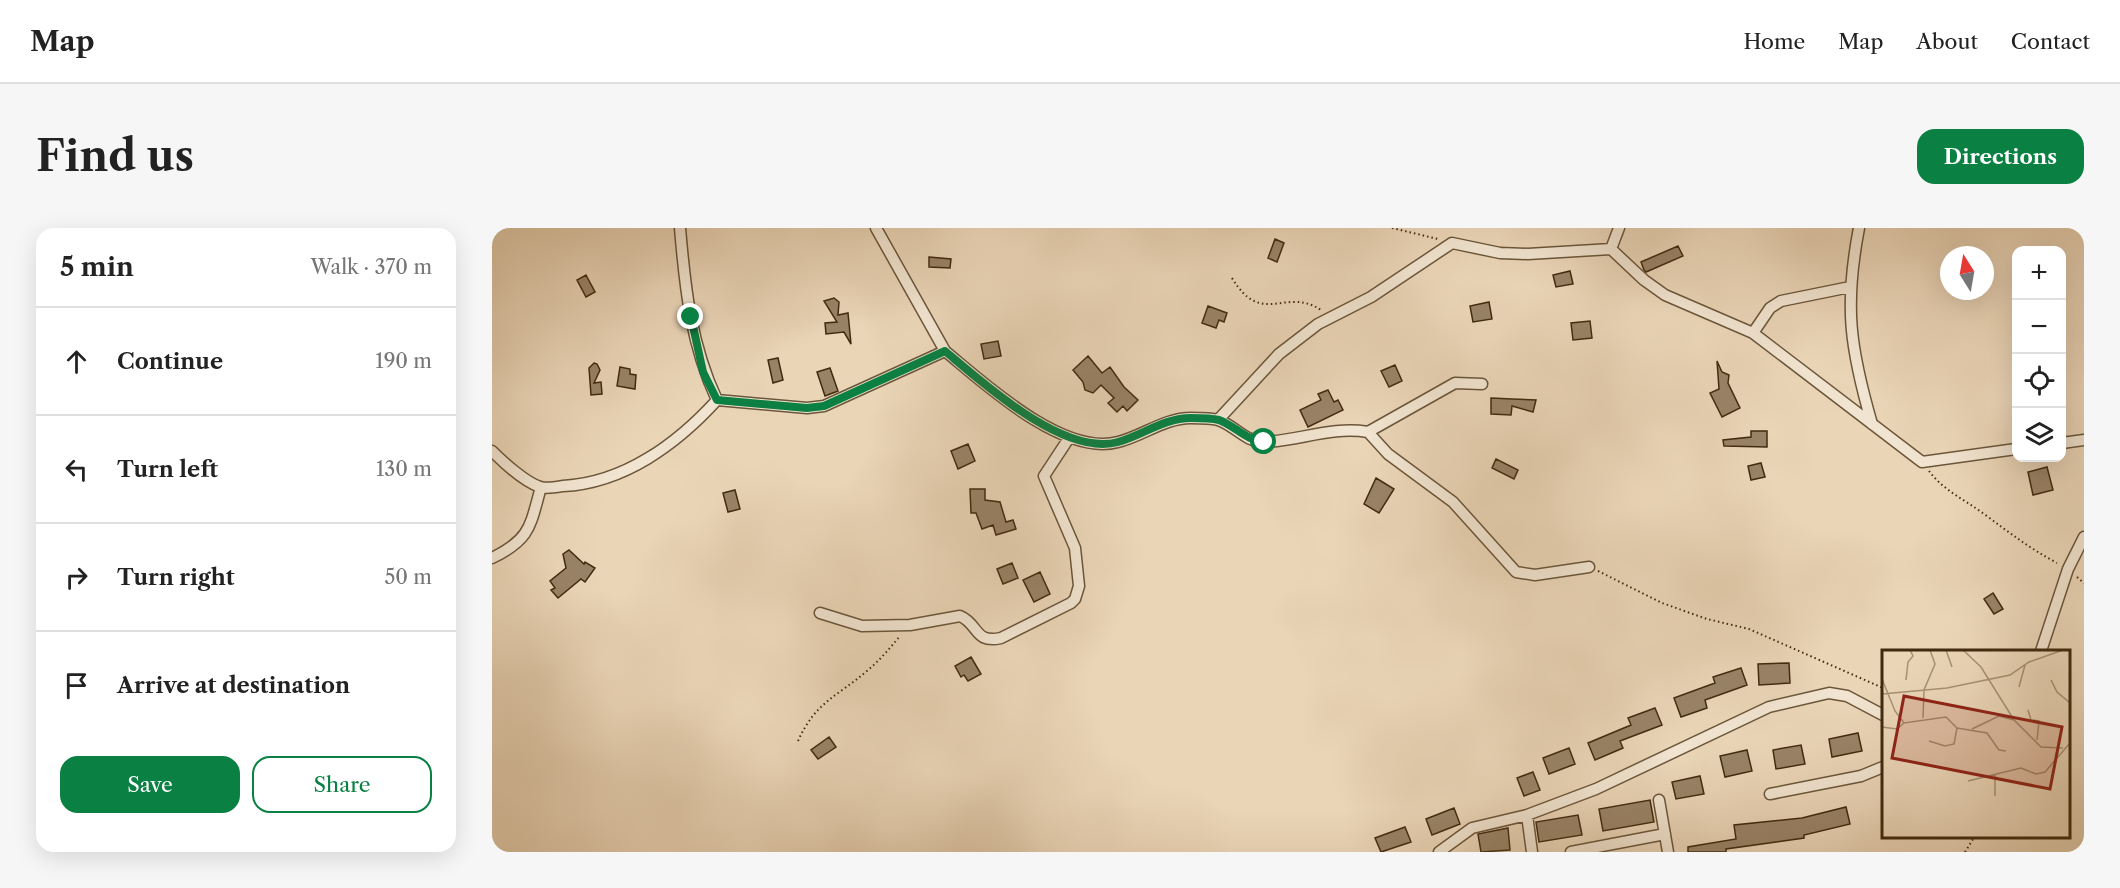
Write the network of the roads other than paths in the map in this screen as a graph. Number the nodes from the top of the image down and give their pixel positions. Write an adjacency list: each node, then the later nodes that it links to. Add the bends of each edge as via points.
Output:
1 (680, 228): 10 (street, via 685,289 696,345 703,372)
2 (876, 228): 8 (street)
3 (1619, 228): 5 (street)
4 (1859, 228): 6 (street)
5 (1611, 249): 7 (street, via 1665,295); 11 (street, via 1528,255 1452,243 1371,297 1331,317 1279,354)
6 (1850, 286): 7 (street, via 1781,301 1770,308); 12 (street, via 1849,322 1858,376)
7 (1753, 333): 12 (street)
8 (945, 351): 10 (street, via 824,406); 14 (street, via 1000,397)
9 (1482, 384): 13 (street, via 1455,383)
10 (717, 400): 19 (street, via 690,429 662,450 621,472 580,486)
11 (1218, 420): 13 (street, via 1264,442 1341,429); 14 (street, via 1189,418 1165,422 1117,443)
12 (1872, 424): 17 (street, via 1922,462)
13 (1368, 432): 22 (street, via 1388,454 1453,502 1516,572 1535,575)
14 (1069, 438): 23 (street, via 1044,476 1075,548 1079,585 1071,603 996,639 980,636 960,616 909,625 862,626)
15 (2084, 440): 16 (street)
16 (2066, 442)
17 (2012, 450)
18 (492, 451): 19 (street)
19 (541, 488): 21 (street, via 528,532 510,550)
20 (2084, 537): 24 (street, via 2068,569)
21 (492, 558)
22 (1589, 567)
23 (820, 613)
24 (2041, 650)
25 (1882, 715): 29 (street, via 1838,693 1769,707 1596,789)
26 (1882, 767): 27 (street, via 1862,776)
27 (1770, 794)
28 (1659, 800): 30 (street)
29 (1527, 815): 31 (street, via 1472,828); 32 (street)
30 (1665, 834): 33 (street); 34 (street)
31 (1438, 852)
32 (1532, 852)
33 (1571, 852)
34 (1668, 852)

